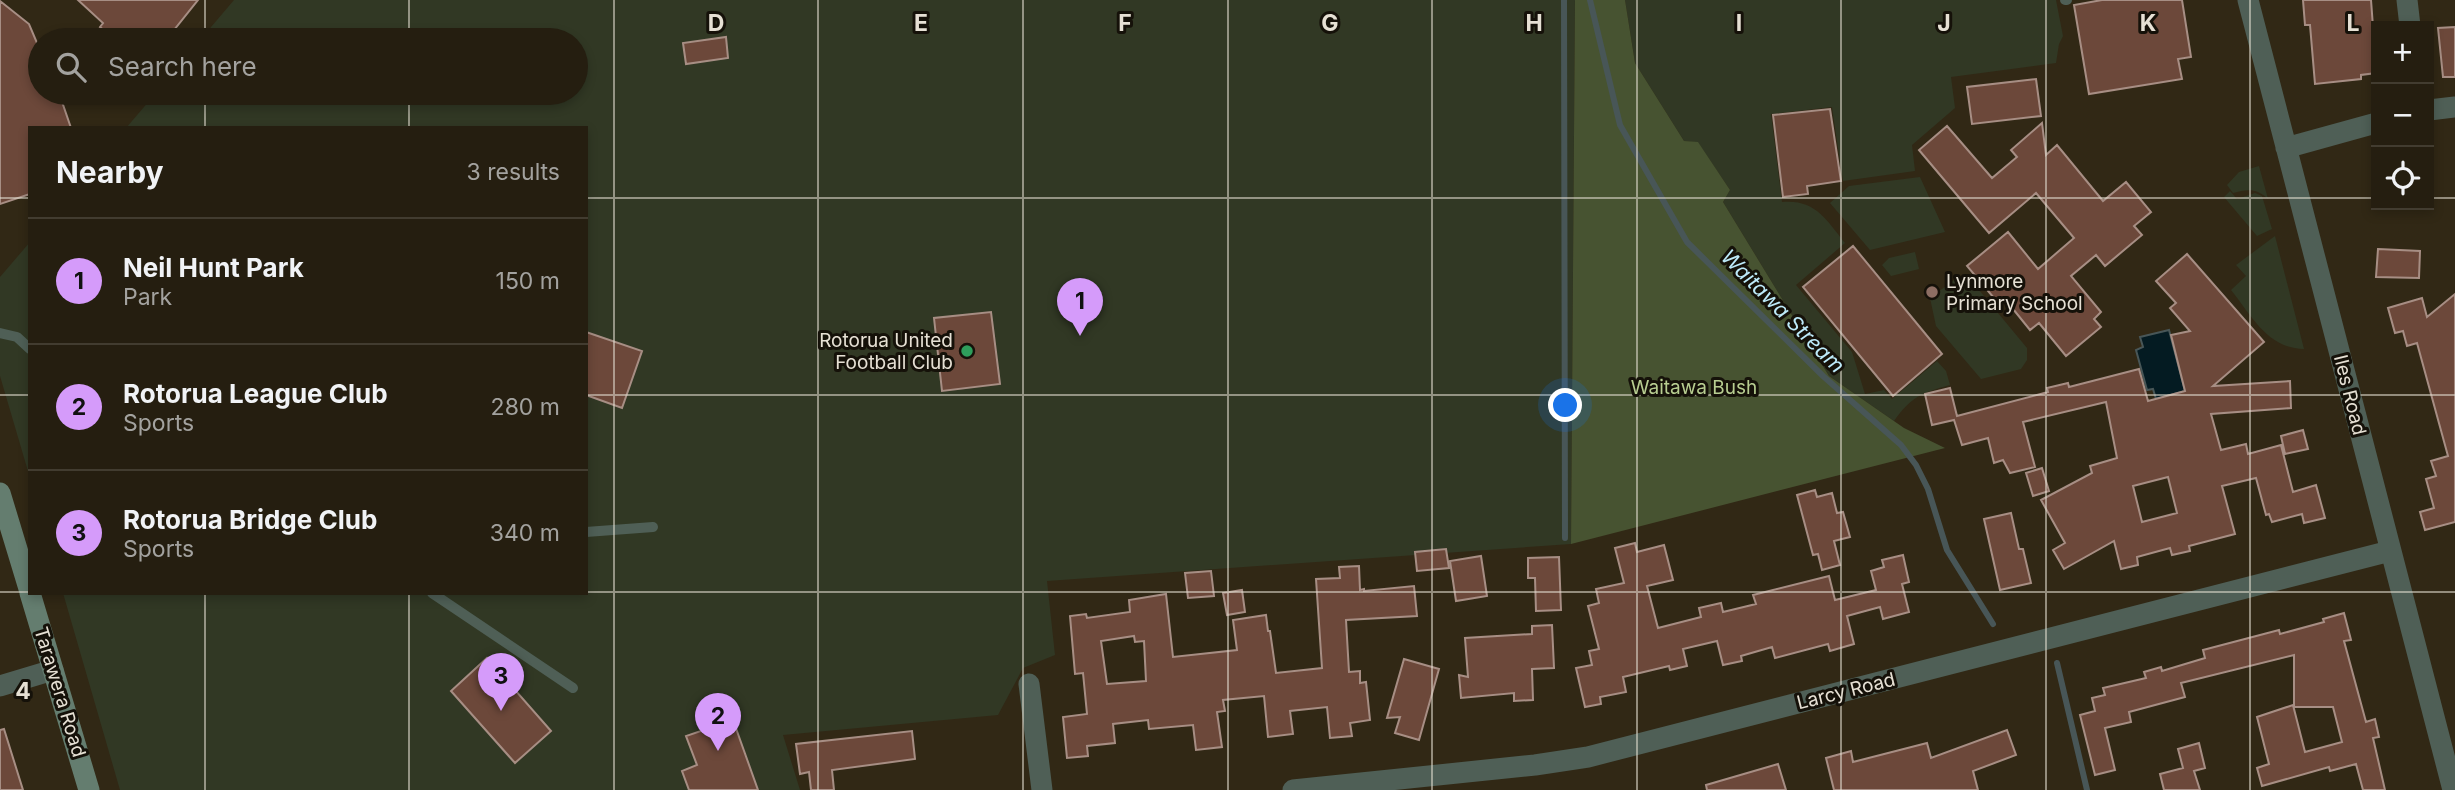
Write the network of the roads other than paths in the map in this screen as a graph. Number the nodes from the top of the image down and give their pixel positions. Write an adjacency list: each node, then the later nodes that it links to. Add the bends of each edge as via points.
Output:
1 (2248, 0): 7 (street, Iles Road)
2 (2407, 0): 3 (street)
3 (2409, 21)
4 (2455, 107): 5 (street)
5 (2434, 109)
6 (2371, 124): 7 (street)
7 (2286, 148): 13 (street, Iles Road)
8 (0, 333): 9 (lane)
9 (28, 347)
10 (0, 493): 14 (main road, Tarawera Road)
11 (653, 527): 12 (lane)
12 (588, 532)
13 (2390, 551): 23 (street, Larcy Road, via 1588,757); 24 (street, Iles Road)
14 (28, 586)
15 (31, 595): 17 (main road, Tarawera Road)
16 (446, 597): 20 (lane)
17 (53, 670): 19 (street); 21 (main road, Tarawera Road)
18 (1029, 684): 22 (street)
19 (0, 686)
20 (573, 688)
21 (89, 790)
22 (1042, 790)
23 (1293, 790)
24 (2453, 790)

